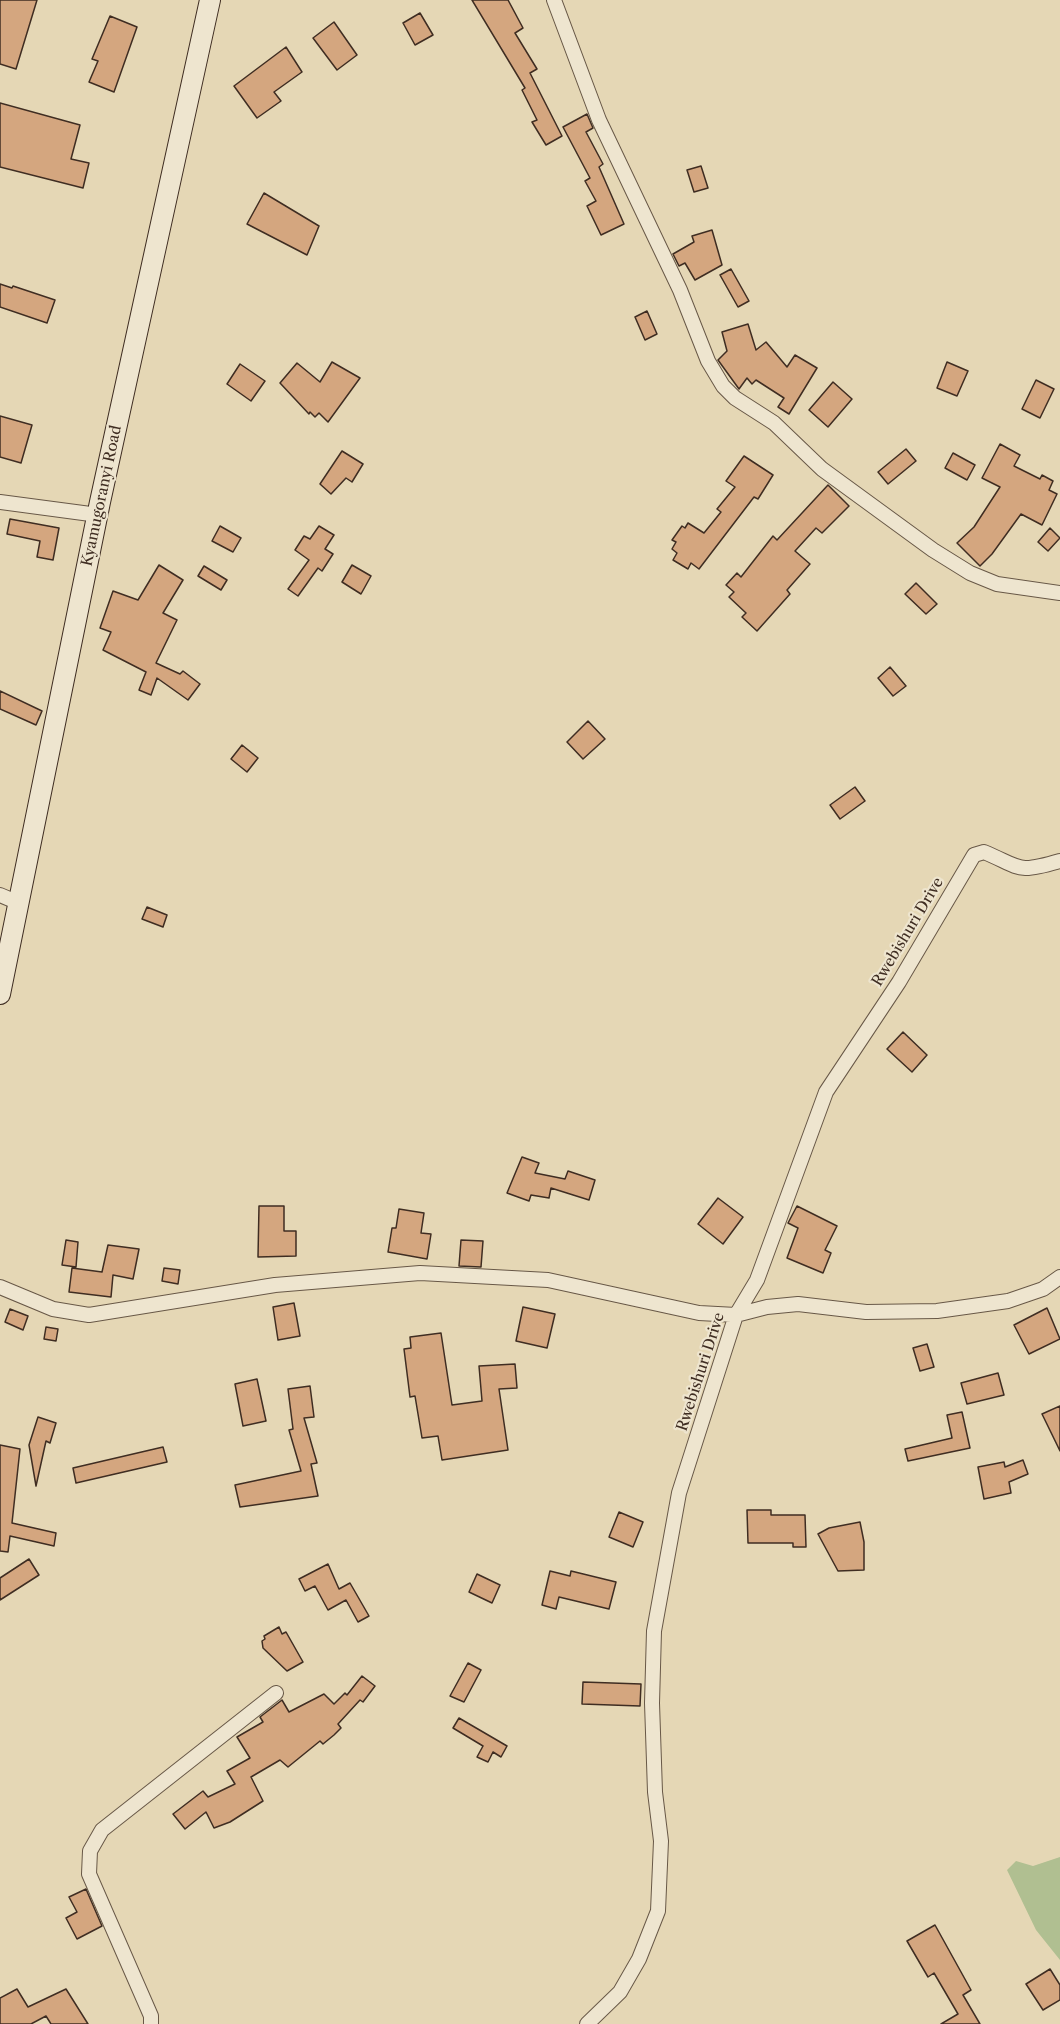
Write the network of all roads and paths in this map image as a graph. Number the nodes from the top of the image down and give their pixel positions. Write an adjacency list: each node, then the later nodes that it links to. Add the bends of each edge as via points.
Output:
1 (210, 0): 4 (street, Kyamugoranyi Road)
2 (554, 0): 5 (street, via 599,120 680,290 708,361 723,386 774,423 822,469 960,567 997,584 1028,591)
3 (0, 502): 4 (street)
4 (98, 515): 8 (street, Kyamugoranyi Road)
5 (1060, 592)
6 (1060, 861): 12 (street, Rwebishuri Drive, via 1024,869 984,852 974,855 899,982 826,1092 757,1280)
7 (0, 895): 8 (street)
8 (20, 903): 9 (street, Kyamugoranyi Road)
9 (0, 994)
10 (1060, 1277): 12 (street, via 1008,1301 946,1310 866,1312 798,1304)
11 (0, 1287): 12 (street, via 53,1309 89,1315 275,1285 420,1273 548,1280 699,1313)
12 (736, 1315): 15 (street, Rwebishuri Drive, via 679,1492 654,1631 652,1703 661,1841 658,1911 639,1959 620,1992)
13 (276, 1693): 14 (street, via 102,1830 90,1851 89,1874)
14 (152, 2024)
15 (587, 2024)

